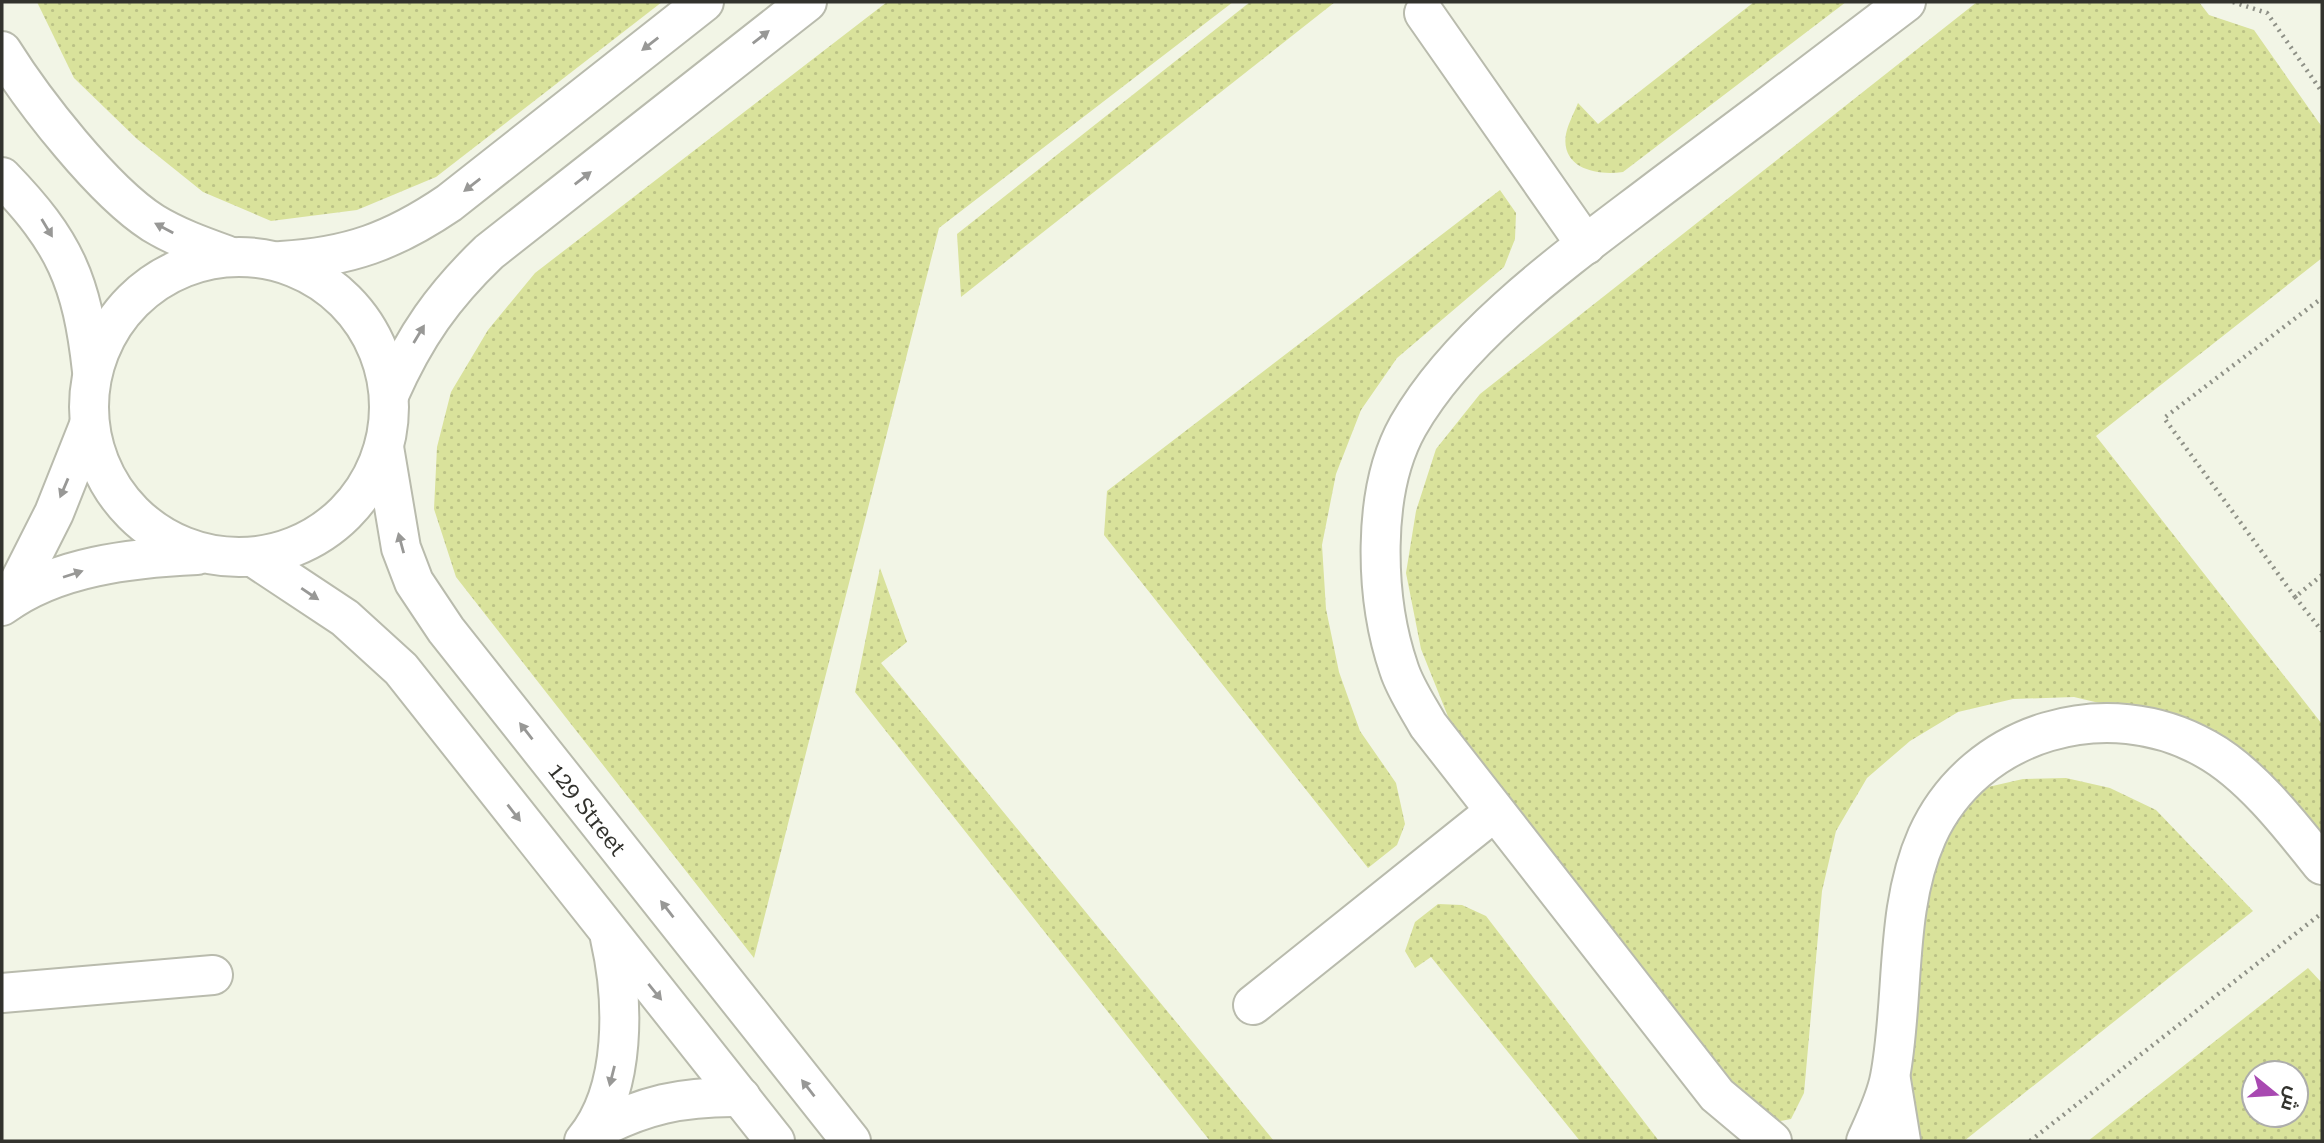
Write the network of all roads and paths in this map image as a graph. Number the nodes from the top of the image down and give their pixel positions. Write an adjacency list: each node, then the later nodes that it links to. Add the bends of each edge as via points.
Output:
1 (704, 2): 11 (main road, one-way to 11, via 411,229 369,247)
2 (807, 2): 14 (main road, one-way to 2, via 429,317 457,282)
3 (1906, 2): 9 (main road)
4 (2233, 2): 7 (path, via 2267,13)
5 (1424, 12): 9 (main road)
6 (2, 51): 10 (main road, one-way to 6, via 188,242 121,197 51,119)
7 (2322, 92)
8 (2, 177): 13 (main road, one-way to 13, via 40,217 68,265 86,317)
9 (1586, 245): 23 (main road, via 1489,328 1445,373 1407,427 1388,482 1379,551 1384,604 1399,670 1428,725)
10 (226, 255): 11 (main road); 13 (main road, via 181,267 141,292 110,328)
11 (278, 261): 14 (main road, via 320,279 355,310 379,350)
12 (2322, 298): 20 (path, via 2164,418)
13 (92, 371): 15 (main road)
14 (389, 395): 16 (main road)
15 (89, 425): 17 (main road, via 101,468 125,506 159,535); 21 (main road, one-way to 21, via 54,513)
16 (384, 447): 18 (main road, via 369,481 348,510 321,533 288,549); 35 (main road, 129 Street, one-way to 16, via 446,629 414,582 401,548)
17 (199, 554): 18 (main road); 21 (main road, one-way to 17, via 102,565)
18 (253, 557): 26 (main road, one-way to 26, via 345,618 401,670)
19 (2322, 575): 20 (path)
20 (2295, 597): 22 (path)
21 (6, 603)
22 (2322, 631)
23 (1494, 812): 29 (main road); 31 (main road)
24 (2322, 865): 30 (main road, via 2266,798 2208,749 2157,727 2103,721 2048,729 1998,752 1956,789 1927,835 1911,888)
25 (2322, 913): 40 (path)
26 (610, 936): 32 (main road, one-way to 32); 33 (main road, one-way to 33, via 621,1015 617,1056 607,1095)
27 (213, 975): 28 (main road)
28 (2, 993)
29 (1253, 1005)
30 (1890, 1078): 38 (main road); 39 (main road)
31 (1717, 1095): 36 (main road); 37 (main road)
32 (741, 1097): 33 (main road, via 663,1102 626,1114); 34 (main road)
33 (588, 1137)
34 (775, 1141)
35 (851, 1141)
36 (1738, 1141)
37 (1772, 1141)
38 (1866, 1141)
39 (1901, 1141)
40 (2030, 1141)

